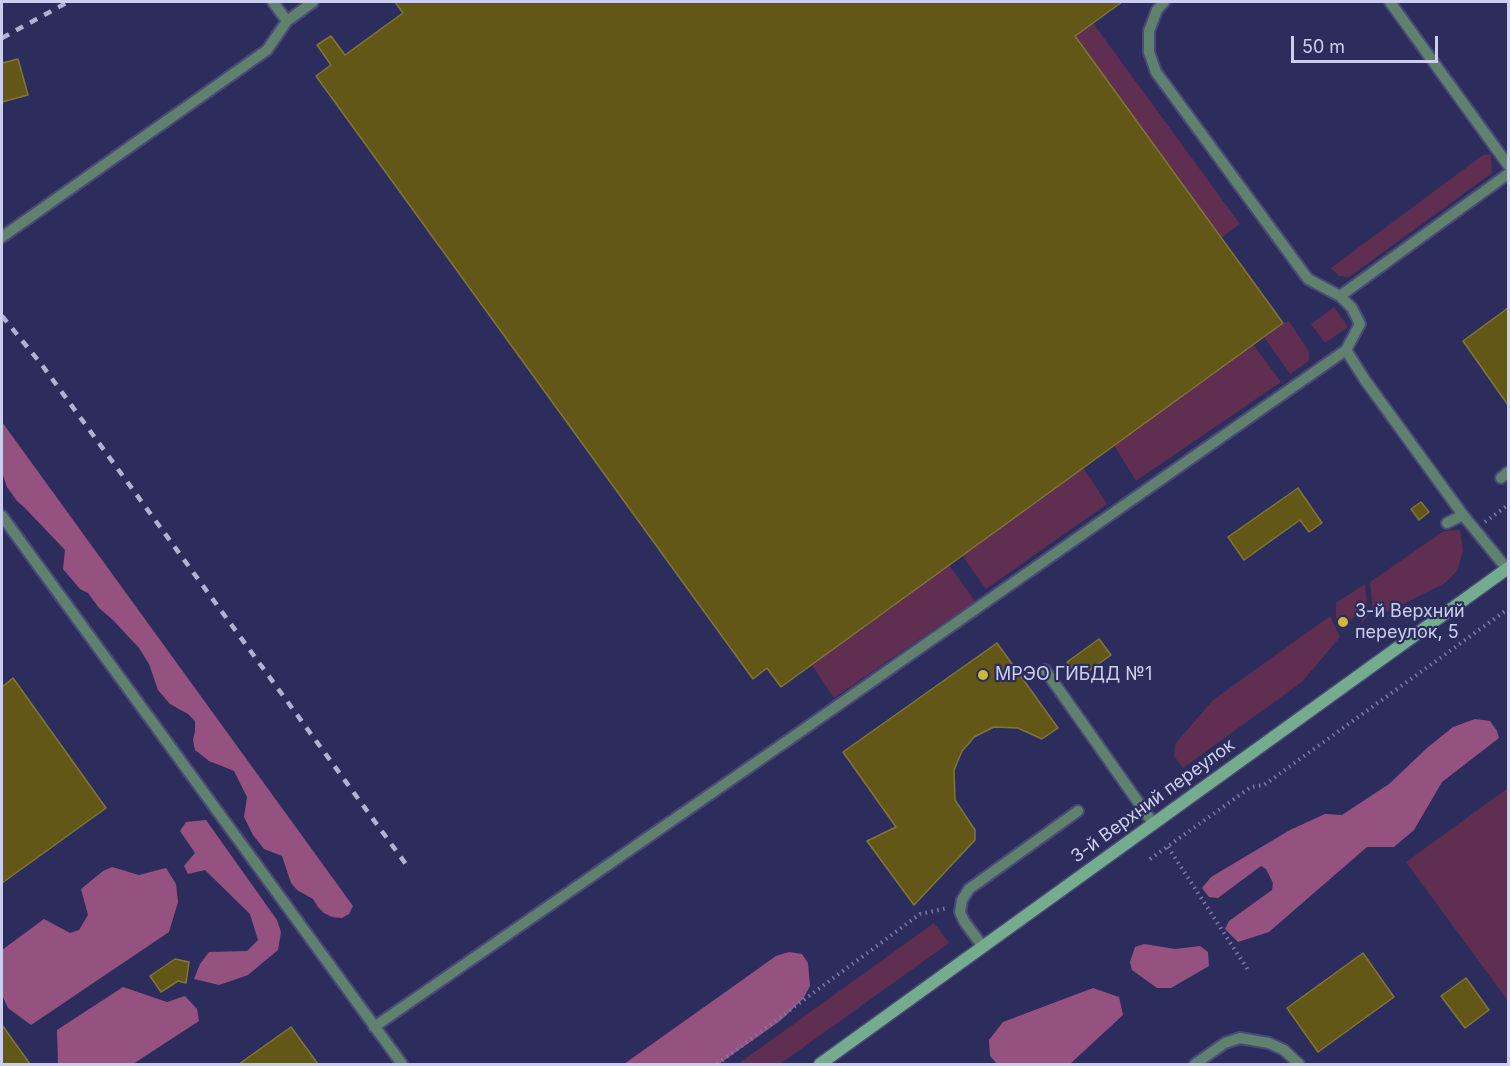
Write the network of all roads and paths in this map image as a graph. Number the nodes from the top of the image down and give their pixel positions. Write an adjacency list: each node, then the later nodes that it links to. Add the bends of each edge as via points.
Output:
1 (273, 2): 5 (lane)
2 (313, 2): 5 (lane)
3 (1164, 2): 9 (lane, via 1149,31 1149,52 1156,72 1308,279)
4 (1390, 2): 6 (lane)
5 (287, 21): 8 (lane, via 267,50)
6 (1509, 165)
7 (1509, 174): 9 (lane)
8 (2, 237)
9 (1340, 296): 10 (lane, via 1360,324)
10 (1346, 350): 12 (lane); 26 (lane)
11 (1509, 505): 15 (path)
12 (1462, 515): 14 (lane); 15 (lane)
13 (2, 516): 26 (lane)
14 (1447, 523)
15 (1474, 529): 16 (lane)
16 (1508, 569): 20 (street, 3-й Верхний переулок)
17 (1509, 609): 21 (path, via 1264,785 1251,787)
18 (1045, 670): 20 (lane)
19 (1078, 811): 23 (lane, via 969,889)
20 (1153, 823): 24 (street, 3-й Верхний переулок)
21 (1168, 847): 22 (path); 25 (path)
22 (1150, 859)
23 (961, 906): 24 (lane, via 964,921); 28 (path, via 920,914)
24 (983, 947): 29 (street, 3-й Верхний переулок)
25 (1248, 970)
26 (374, 1027): 27 (lane)
27 (402, 1065)
28 (717, 1065)
29 (820, 1065)
30 (1195, 1065): 31 (lane, via 1240,1038 1269,1043 1284,1050)
31 (1299, 1065)

